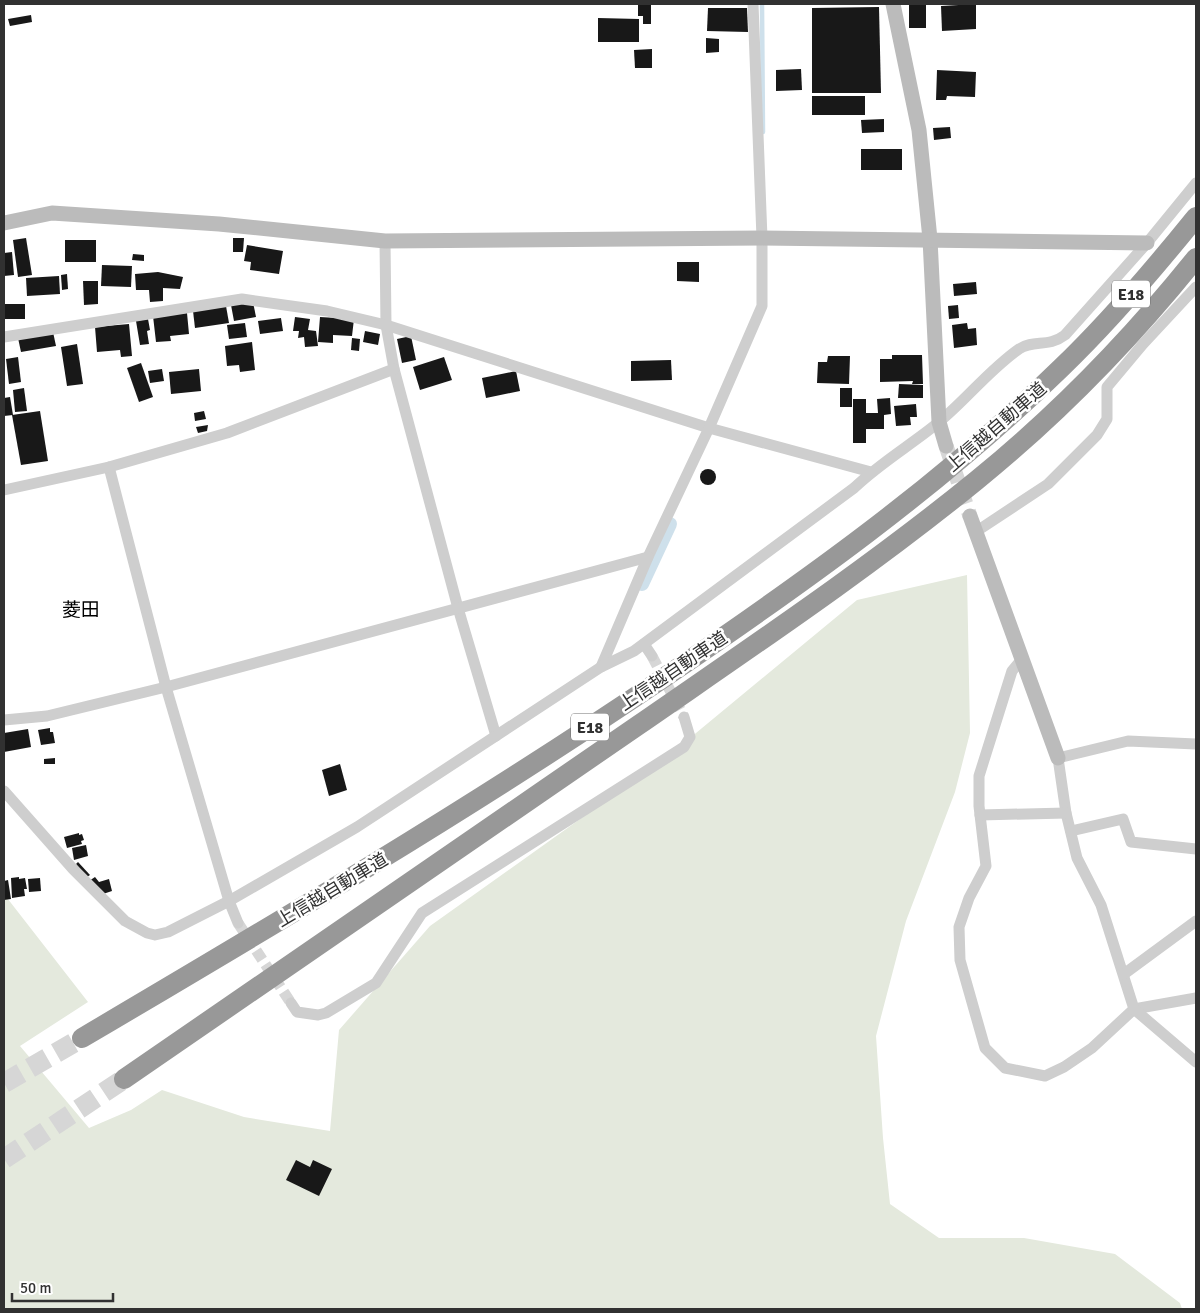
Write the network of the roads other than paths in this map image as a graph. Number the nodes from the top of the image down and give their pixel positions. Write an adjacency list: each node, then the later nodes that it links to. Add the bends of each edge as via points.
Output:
1 (753, 4): 6 (street)
2 (893, 4): 7 (street, via 919,130)
3 (1196, 183): 9 (street)
4 (1196, 217): 47 (highway, 上信越自動車道 / E18, via 1156,266 1063,367 963,457 817,571 715,643 445,821)
5 (4, 223): 8 (street, via 52,213 218,224)
6 (762, 238): 7 (street); 8 (street); 16 (street, via 762,306)
7 (930, 239): 9 (street); 15 (street)
8 (385, 241): 12 (street)
9 (1147, 243): 15 (street, via 1065,335 1055,343 1021,348)
10 (1196, 258): 49 (highway, 上信越自動車道 / E18, via 1084,382 978,479 831,591)
11 (1196, 287): 22 (street, via 1107,387 1107,419 1097,435 1048,484)
12 (386, 325): 13 (street, via 327,311 242,299); 14 (street); 16 (street)
13 (4, 337)
14 (394, 368): 18 (street, via 228,433); 24 (street)
15 (939, 422): 17 (street); 19 (street)
16 (709, 428): 19 (street); 23 (street)
17 (946, 446)
18 (109, 467): 20 (street); 29 (street)
19 (871, 472): 25 (street)
20 (4, 490)
21 (970, 516): 22 (street)
22 (976, 531): 27 (street)
23 (648, 557): 24 (street); 28 (street)
24 (458, 608): 29 (street); 32 (street)
25 (644, 644): 26 (street); 28 (street)
26 (652, 656)
27 (1022, 659): 34 (street); 37 (street, via 1012,671 979,776)
28 (601, 667): 32 (street)
29 (166, 687): 31 (street, via 47,716); 40 (street)
30 (684, 717): 45 (street, via 690,736 684,747 422,913 376,982 318,1015 297,1012)
31 (4, 720)
32 (496, 736): 40 (street, via 357,827)
33 (1196, 744): 34 (street, via 1128,741)
34 (1058, 758): 36 (street)
35 (4, 791): 40 (street, via 73,869 139,931 155,935 168,932)
36 (1066, 813): 37 (street); 38 (street)
37 (980, 815): 46 (street, via 986,866 959,927 960,960 985,1048 1006,1068 1045,1076 1092,1048)
38 (1071, 831): 39 (street, via 1124,820 1131,842); 43 (street, via 1077,858 1101,905)
39 (1196, 849)
40 (229, 901): 42 (street)
41 (1196, 921): 43 (street)
42 (238, 923)
43 (1124, 974): 46 (street)
44 (1196, 998): 46 (street)
45 (291, 1003)
46 (1134, 1009): 48 (street)
47 (82, 1038)
48 (1196, 1062)
49 (124, 1079)

